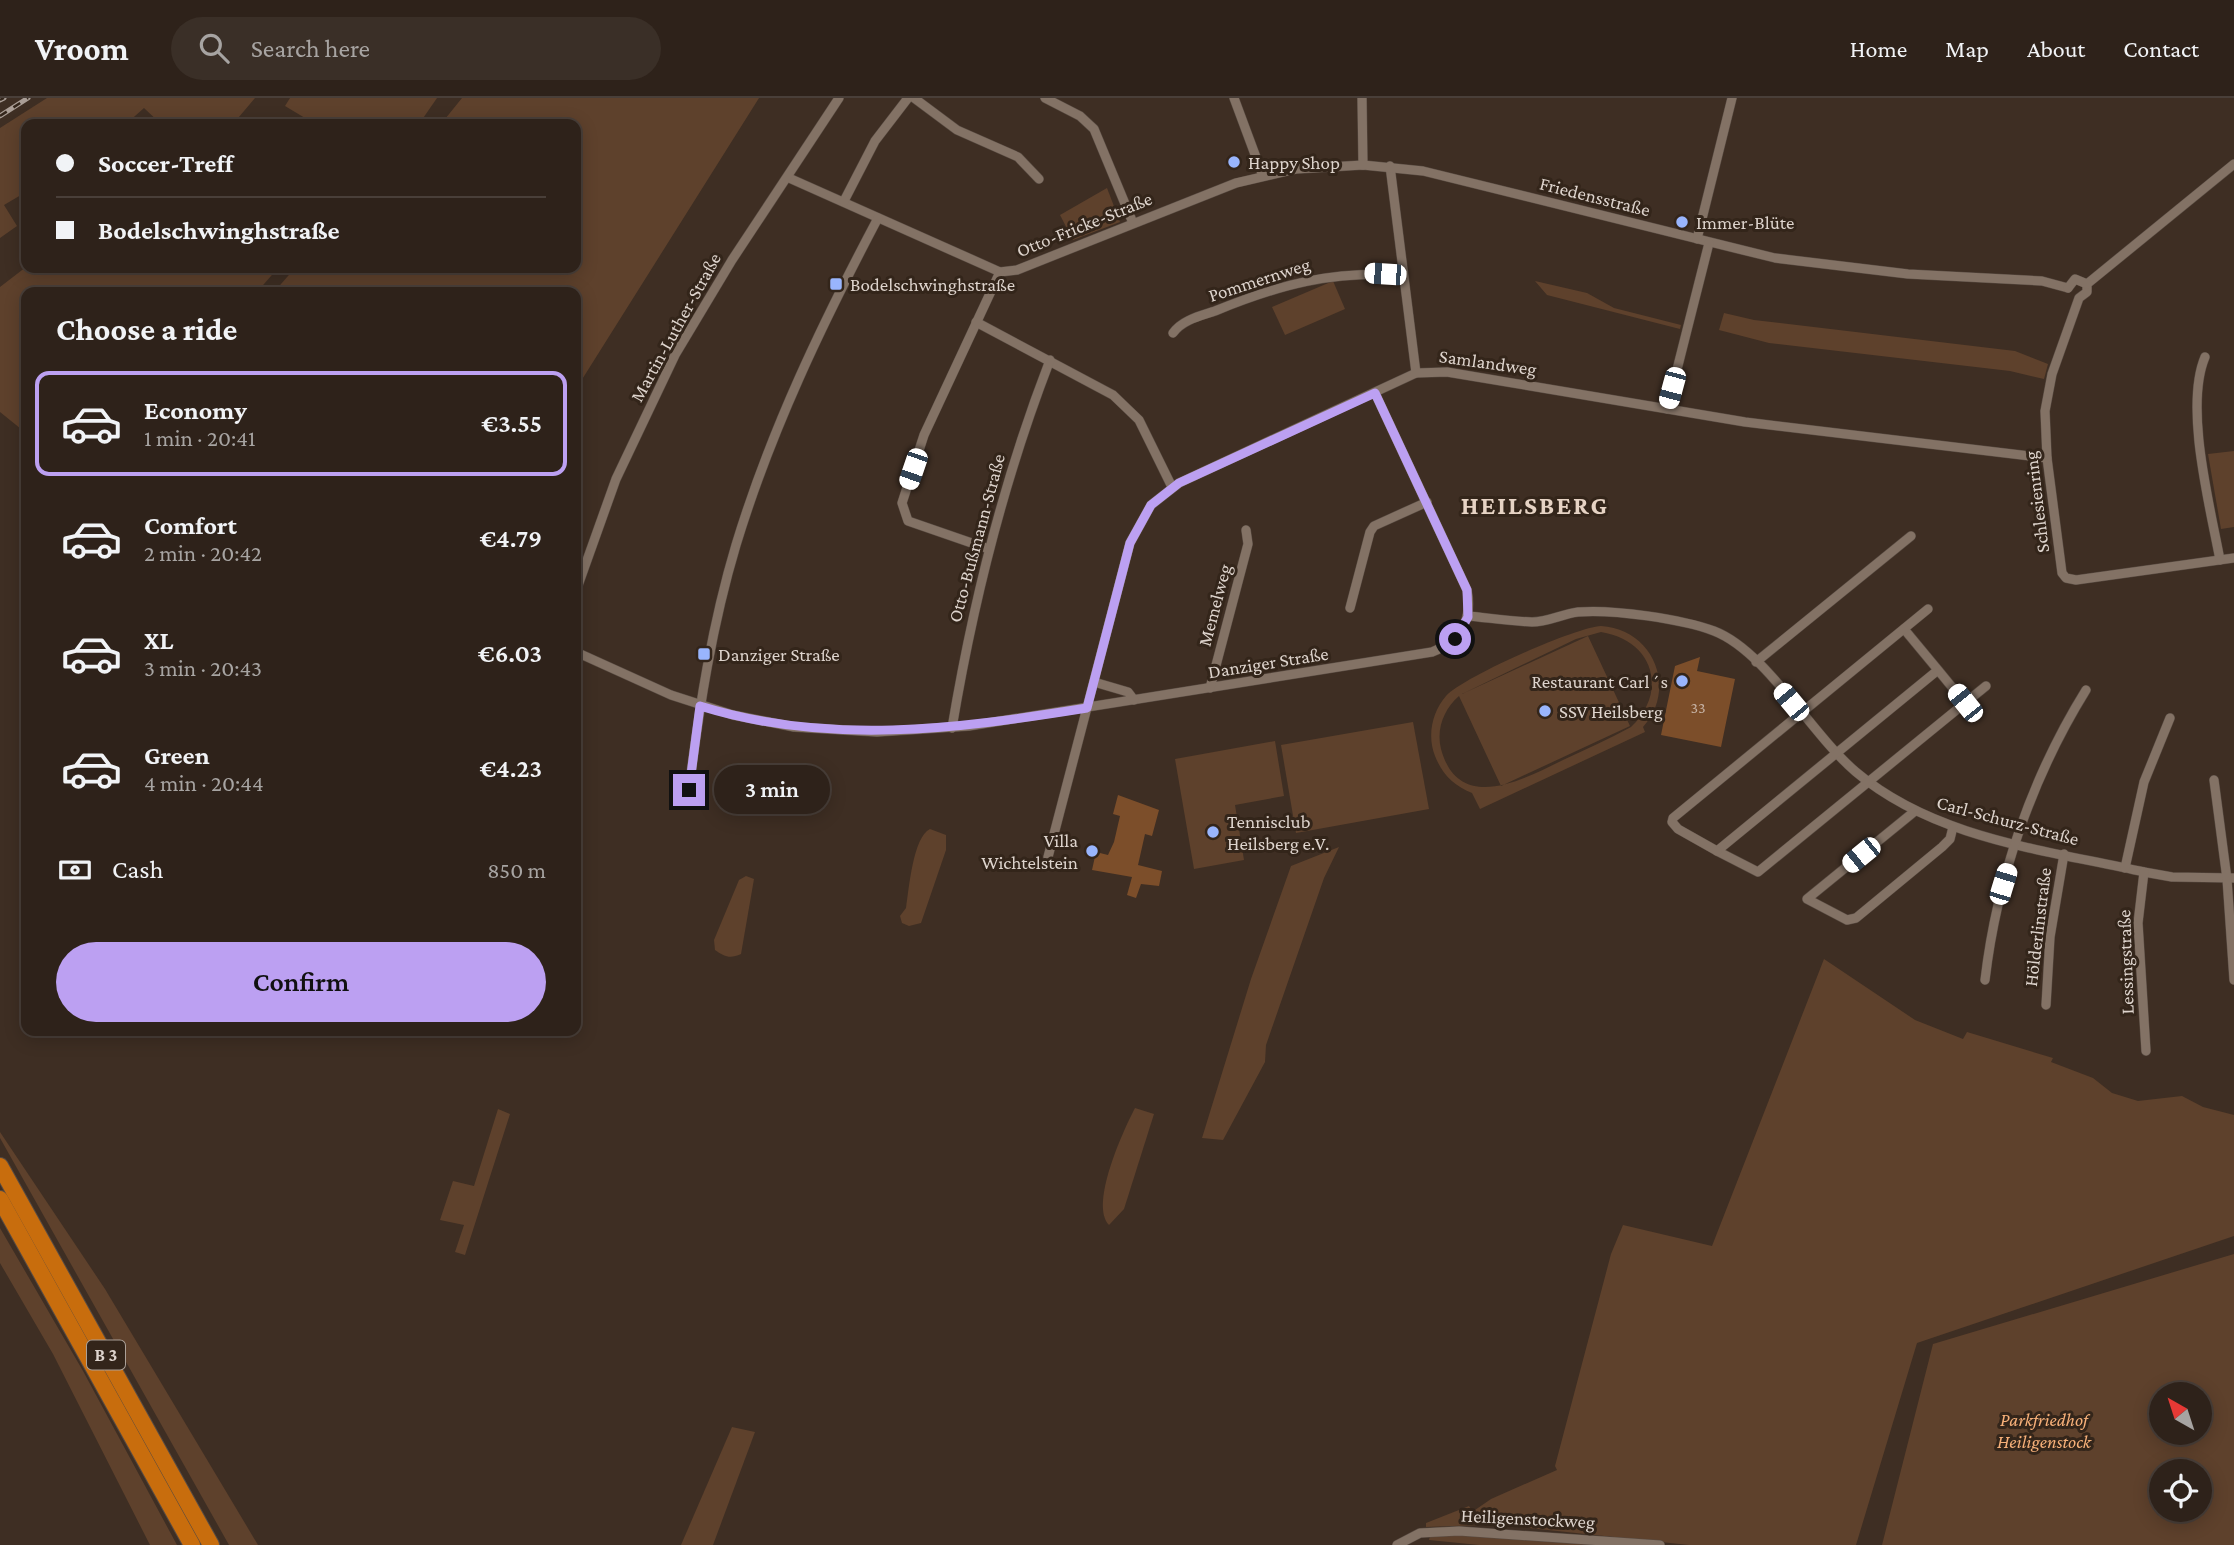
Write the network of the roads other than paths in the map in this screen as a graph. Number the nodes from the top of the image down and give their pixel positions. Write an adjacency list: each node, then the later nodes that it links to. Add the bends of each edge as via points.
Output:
1 (839, 98): 12 (street, Martin-Luther-Straße)
2 (908, 98): 14 (street, via 875,141)
3 (914, 98): 13 (street, via 957,130 1018,157)
4 (1045, 98): 16 (street, via 1080,116 1094,130)
5 (1234, 98): 11 (street)
6 (1363, 98): 9 (street)
7 (1731, 98): 17 (street)
8 (2234, 164): 21 (street, Schlesienring)
9 (1363, 165): 10 (street, Friedensstraße); 11 (street, Otto-Fricke-Straße)
10 (1390, 166): 17 (street, Friedensstraße); 20 (street)
11 (1263, 176): 16 (street, Otto-Fricke-Straße)
12 (789, 178): 14 (street, Otto-Fricke-Straße); 39 (street, Martin-Luther-Straße, via 732,260 675,355 616,479)
13 (1039, 179)
14 (844, 201): 15 (street, Otto-Fricke-Straße)
15 (878, 218): 19 (street, Otto-Fricke-Straße); 53 (street, via 809,351 753,491 728,573)
16 (1133, 223): 19 (street, Otto-Fricke-Straße, via 1017,270)
17 (1697, 239): 18 (street, Friedensstraße)
18 (1710, 243): 22 (street, Friedensstraße, via 1823,265 2042,281); 30 (street)
19 (1000, 272): 24 (street)
20 (1403, 275): 25 (street, Pommernweg, via 1353,273 1307,279 1190,320); 28 (street)
21 (2087, 284): 22 (street, Schlesienring, via 2075,279); 23 (street, Schlesienring, via 2087,292)
22 (2068, 288): 23 (street)
23 (2079, 298): 31 (street, Schlesienring, via 2049,385 2045,411)
24 (976, 322): 27 (street); 36 (street, via 924,435 902,510 914,524)
25 (1173, 333)
26 (2205, 357): 38 (street, via 2196,396)
27 (1051, 360): 32 (street, via 1101,386 1134,414); 36 (street, Otto-Bußmann-Straße, via 1028,418)
28 (1416, 373): 29 (street, Samlandweg); 30 (street, Samlandweg, via 1447,372)
29 (1375, 393): 32 (street, Samlandweg); 33 (street)
30 (1667, 409): 31 (street, Samlandweg, via 1748,423)
31 (2048, 458): 38 (street, Schlesienring, via 2066,578)
32 (1172, 487): 47 (street, Samlandweg, via 1151,505 1135,532)
33 (1427, 502): 40 (street, via 1374,526); 42 (street, via 1465,585)
34 (1246, 530): 49 (street, Memelweg, via 1248,544)
35 (1911, 536): 45 (street)
36 (989, 549): 57 (street, Otto-Bußmann-Straße)
37 (2234, 558): 38 (street, Schlesienring)
38 (2220, 560)
39 (581, 577)
40 (1350, 608)
41 (1928, 609): 43 (street)
42 (1468, 617): 45 (street, Carl-Schurz-Straße, via 1542,621 1580,612 1654,618 1714,631 1738,643); 49 (street, Danziger Straße, via 1449,644 1425,654)
43 (1904, 629): 46 (street); 55 (street)
44 (581, 654): 53 (street, Danziger Straße)
45 (1756, 662): 55 (street, Carl-Schurz-Straße)
46 (1938, 670): 52 (street); 58 (street)
47 (1094, 682): 51 (street, via 1128,692); 54 (street, Samlandweg)
48 (1986, 686): 52 (street)
49 (1210, 688): 51 (street, Danziger Straße)
50 (2086, 690): 64 (street, via 2046,764)
51 (1134, 700): 54 (street, Danziger Straße)
52 (1965, 703): 60 (street)
53 (700, 706): 57 (street, Danziger Straße, via 811,730); 61 (street)
54 (1087, 708): 57 (street, Danziger Straße); 67 (street, Samlandweg)
55 (1801, 714): 58 (street, Carl-Schurz-Straße); 65 (street, via 1673,818 1678,829)
56 (2170, 718): 68 (street, via 2144,782)
57 (952, 728)
58 (1835, 752): 60 (street, Carl-Schurz-Straße); 65 (street)
59 (2214, 780): 70 (street)
60 (1868, 782): 62 (street, Carl-Schurz-Straße); 65 (street, via 1758,872)
61 (689, 790)
62 (1915, 811): 63 (street, Carl-Schurz-Straße); 63 (street, via 1807,900 1847,920 1856,918 1942,847)
63 (1953, 827): 64 (street, Carl-Schurz-Straße)
64 (2016, 842): 66 (street, Carl-Schurz-Straße); 71 (street, via 1999,898)
65 (1717, 850)
66 (2064, 854): 68 (street, Carl-Schurz-Straße); 73 (street, Hölderlinstraße, via 2050,937)
67 (1048, 857)
68 (2125, 868): 69 (street, Carl-Schurz-Straße)
69 (2144, 872): 70 (street, Carl-Schurz-Straße); 74 (street, Lessingstraße, via 2138,923)
70 (2230, 878): 72 (street)
71 (1985, 980)
72 (2234, 980)
73 (2046, 1005)
74 (2146, 1051)
75 (0, 1166): 78 (highway, B 3)
76 (0, 1199): 77 (highway, B 3)
77 (192, 1545)
78 (211, 1545)
79 (1397, 1545): 80 (street, Heiligenstockweg, via 1420,1533 1459,1531)
80 (1660, 1545)

